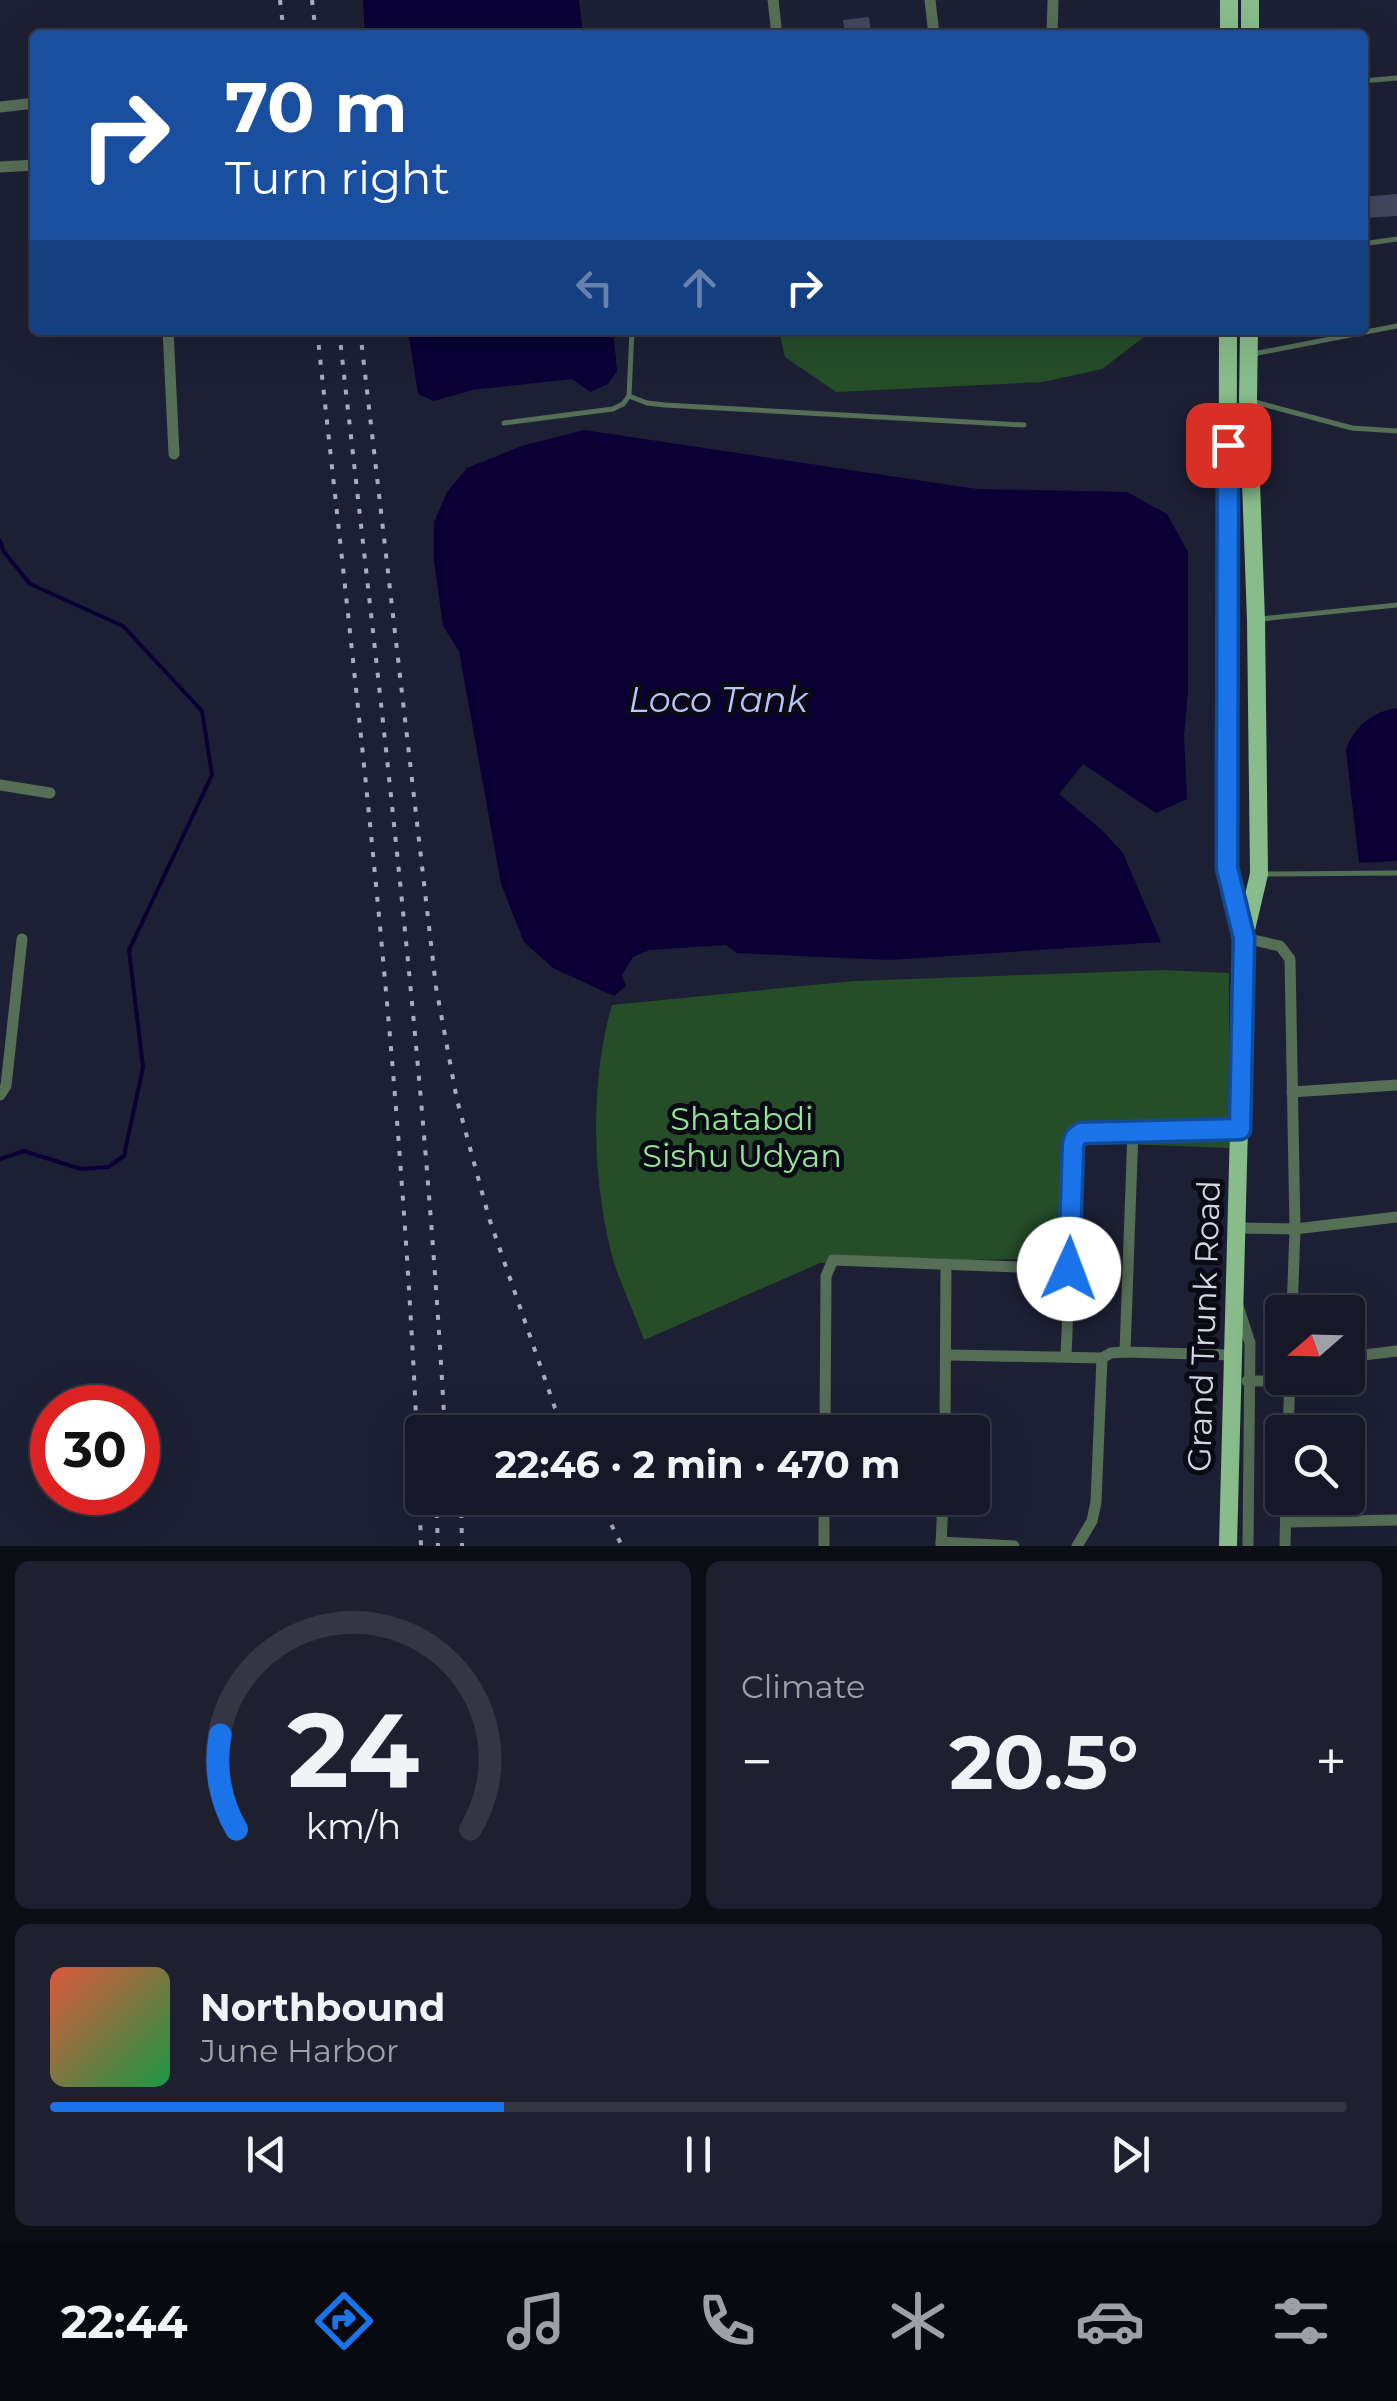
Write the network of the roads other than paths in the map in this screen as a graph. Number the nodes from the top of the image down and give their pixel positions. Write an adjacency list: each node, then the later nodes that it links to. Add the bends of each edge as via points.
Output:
1 (772, 0): 6 (street)
2 (930, 0): 7 (street)
3 (1053, 0): 8 (street)
4 (1229, 0): 9 (main road)
5 (1250, 0): 10 (main road)
6 (776, 30)
7 (933, 30)
8 (1052, 30)
9 (1229, 30)
10 (1250, 30)
11 (1397, 78): 12 (lane)
12 (1368, 80)
13 (30, 104): 14 (street)
14 (0, 107)
15 (30, 165): 16 (street)
16 (0, 168)
17 (1397, 239): 18 (lane)
18 (1368, 243)
19 (1397, 326): 20 (lane)
20 (1368, 331)
21 (168, 335): 32 (street)
22 (632, 335): 27 (lane)
23 (1228, 335): 39 (main road, via 1227,868)
24 (1249, 335): 26 (main road, Grand Trunk Road)
25 (1349, 335): 26 (lane)
26 (1249, 354): 28 (main road, Grand Trunk Road)
27 (628, 396): 29 (lane, via 613,408); 30 (lane, via 664,405)
28 (1248, 400): 31 (lane, via 1352,428); 34 (main road, Grand Trunk Road)
29 (504, 423)
30 (1024, 424)
31 (1397, 430)
32 (174, 454)
33 (1397, 605): 34 (lane)
34 (1256, 620): 37 (main road, Grand Trunk Road)
35 (0, 785): 36 (street)
36 (50, 794)
37 (1260, 874): 38 (lane); 39 (main road, Grand Trunk Road)
38 (1397, 874)
39 (1244, 938): 45 (street, via 1280,946 1290,959); 47 (main road, Grand Trunk Road)
40 (22, 939): 42 (street)
41 (0, 1015): 42 (street)
42 (14, 1019): 43 (street)
43 (6, 1043): 46 (street)
44 (1397, 1085): 45 (street)
45 (1292, 1092): 51 (street)
46 (0, 1096)
47 (1240, 1129): 48 (street); 50 (main road, Grand Trunk Road)
48 (1134, 1132): 53 (street, via 1075,1138); 57 (street)
49 (1397, 1217): 51 (street)
50 (1235, 1228): 51 (street); 54 (main road, Grand Trunk Road)
51 (1295, 1228): 55 (street)
52 (946, 1264): 53 (street); 58 (street); 65 (street, via 842,1258 828,1266)
53 (1069, 1269): 61 (street)
54 (1234, 1293): 59 (main road, Grand Trunk Road); 63 (street, via 1250,1343)
55 (1293, 1295)
56 (1397, 1351): 60 (street)
57 (1126, 1352): 59 (street); 62 (street)
58 (947, 1355): 61 (street); 66 (street)
59 (1232, 1355): 76 (main road, Grand Trunk Road)
60 (1365, 1355)
61 (1066, 1356): 62 (street)
62 (1102, 1358): 75 (street, via 1096,1502)
63 (1247, 1381): 64 (street); 77 (street)
64 (1265, 1381)
65 (825, 1415)
66 (945, 1415)
67 (824, 1515): 73 (street)
68 (942, 1515): 72 (street)
69 (1286, 1515): 71 (street)
70 (1397, 1520): 71 (street)
71 (1286, 1522): 78 (street)
72 (941, 1544): 74 (street)
73 (824, 1546)
74 (1014, 1546)
75 (1077, 1546)
76 (1228, 1546)
77 (1248, 1546)
78 (1285, 1546)

